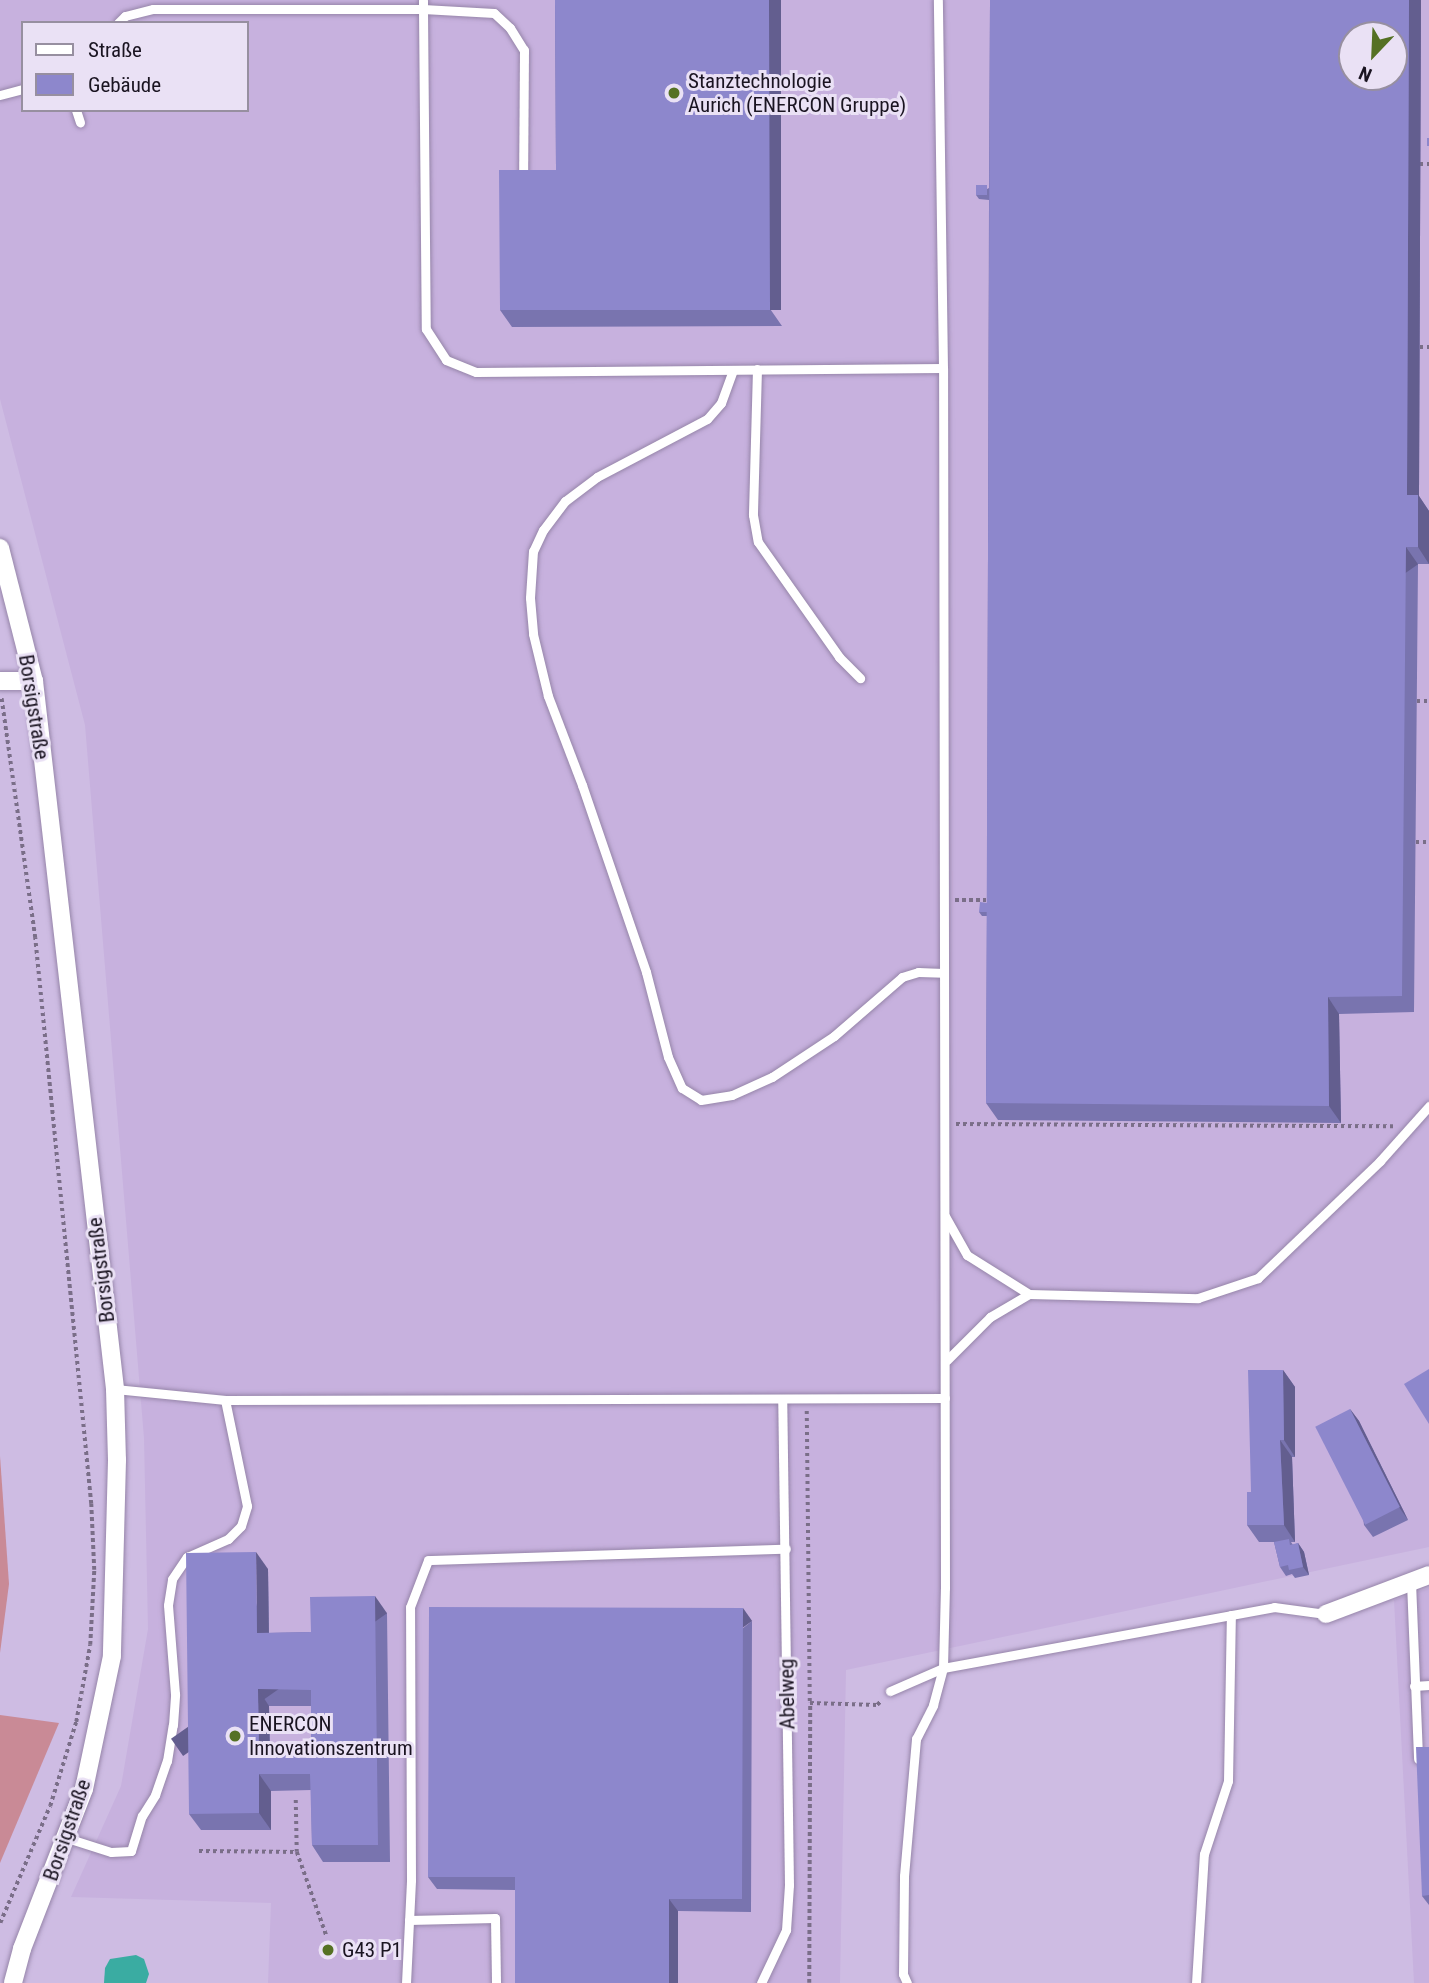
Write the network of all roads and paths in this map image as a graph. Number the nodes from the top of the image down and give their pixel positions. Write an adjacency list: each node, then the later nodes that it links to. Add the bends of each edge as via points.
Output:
1 (938, 0): 13 (lane)
2 (423, 4): 3 (lane, via 163,8); 10 (lane, via 494,13 524,50); 15 (lane, via 426,329 446,360 476,372)
3 (120, 21)
4 (21, 90): 5 (lane)
5 (0, 95)
6 (77, 112): 7 (lane)
7 (80, 122)
8 (1420, 164): 9 (path)
9 (1429, 164)
10 (523, 187)
11 (1420, 347): 12 (path)
12 (1429, 347)
13 (943, 368): 14 (lane); 25 (lane)
14 (757, 369): 15 (lane); 17 (lane, via 753,515 758,542 839,657)
15 (733, 370): 27 (lane, via 721,403 707,419 597,477 565,501 533,551 533,634 548,696 641,960 668,1057 682,1088 701,1100 732,1096 772,1077 834,1036 902,977)
16 (0, 548): 19 (street, Borsigstraße)
17 (860, 678)
18 (0, 681): 19 (street)
19 (34, 681): 34 (street, Borsigstraße)
20 (0, 692): 55 (path, Borsigstraße, via 36,938 94,1570 90,1645 76,1722 50,1806)
21 (1417, 701): 22 (path)
22 (1429, 701)
23 (1416, 842): 24 (path)
24 (1429, 842)
25 (943, 900): 26 (path); 27 (lane)
26 (999, 900)
27 (943, 973): 29 (lane)
28 (1429, 1106): 30 (lane)
29 (944, 1124): 30 (path); 31 (lane)
30 (1411, 1126): 32 (lane, via 1258,1278 1198,1298)
31 (944, 1214): 32 (lane, via 967,1255); 33 (lane)
32 (1029, 1294): 33 (lane, via 990,1317)
33 (947, 1360): 35 (lane)
34 (115, 1389): 36 (lane); 51 (street, Borsigstraße, via 112,1656 84,1789)
35 (946, 1398): 38 (lane); 44 (lane)
36 (225, 1400): 37 (lane); 51 (lane, via 247,1506 241,1526 228,1539 187,1556 172,1579 168,1605 173,1725 155,1795 142,1816 131,1851 111,1852)
37 (782, 1400): 38 (lane); 39 (lane, Abelweg)
38 (807, 1400): 48 (path)
39 (786, 1549): 54 (lane, via 428,1560 410,1607); 60 (lane, Abelweg, via 786,1930)
40 (1429, 1575): 41 (street)
41 (1411, 1582): 42 (street); 46 (lane)
42 (1326, 1614): 43 (lane, via 1274,1607)
43 (1231, 1615): 44 (lane); 63 (lane, via 1228,1781 1204,1854)
44 (943, 1668): 47 (lane); 62 (lane, via 933,1706 916,1739 904,1876 903,1973)
45 (1429, 1685): 46 (lane)
46 (1414, 1686): 49 (lane)
47 (890, 1691): 48 (path, via 877,1705)
48 (810, 1703): 61 (path)
49 (1419, 1766)
50 (296, 1800): 53 (path)
51 (67, 1838): 57 (street, Borsigstraße)
52 (199, 1851): 53 (path)
53 (297, 1852): 56 (path)
54 (409, 1920): 58 (lane); 59 (lane, via 495,1918)
55 (0, 1923)
56 (327, 1937)
57 (13, 1983)
58 (406, 1983)
59 (496, 1983)
60 (761, 1983)
61 (809, 1983)
62 (907, 1983)
63 (1196, 1983)

